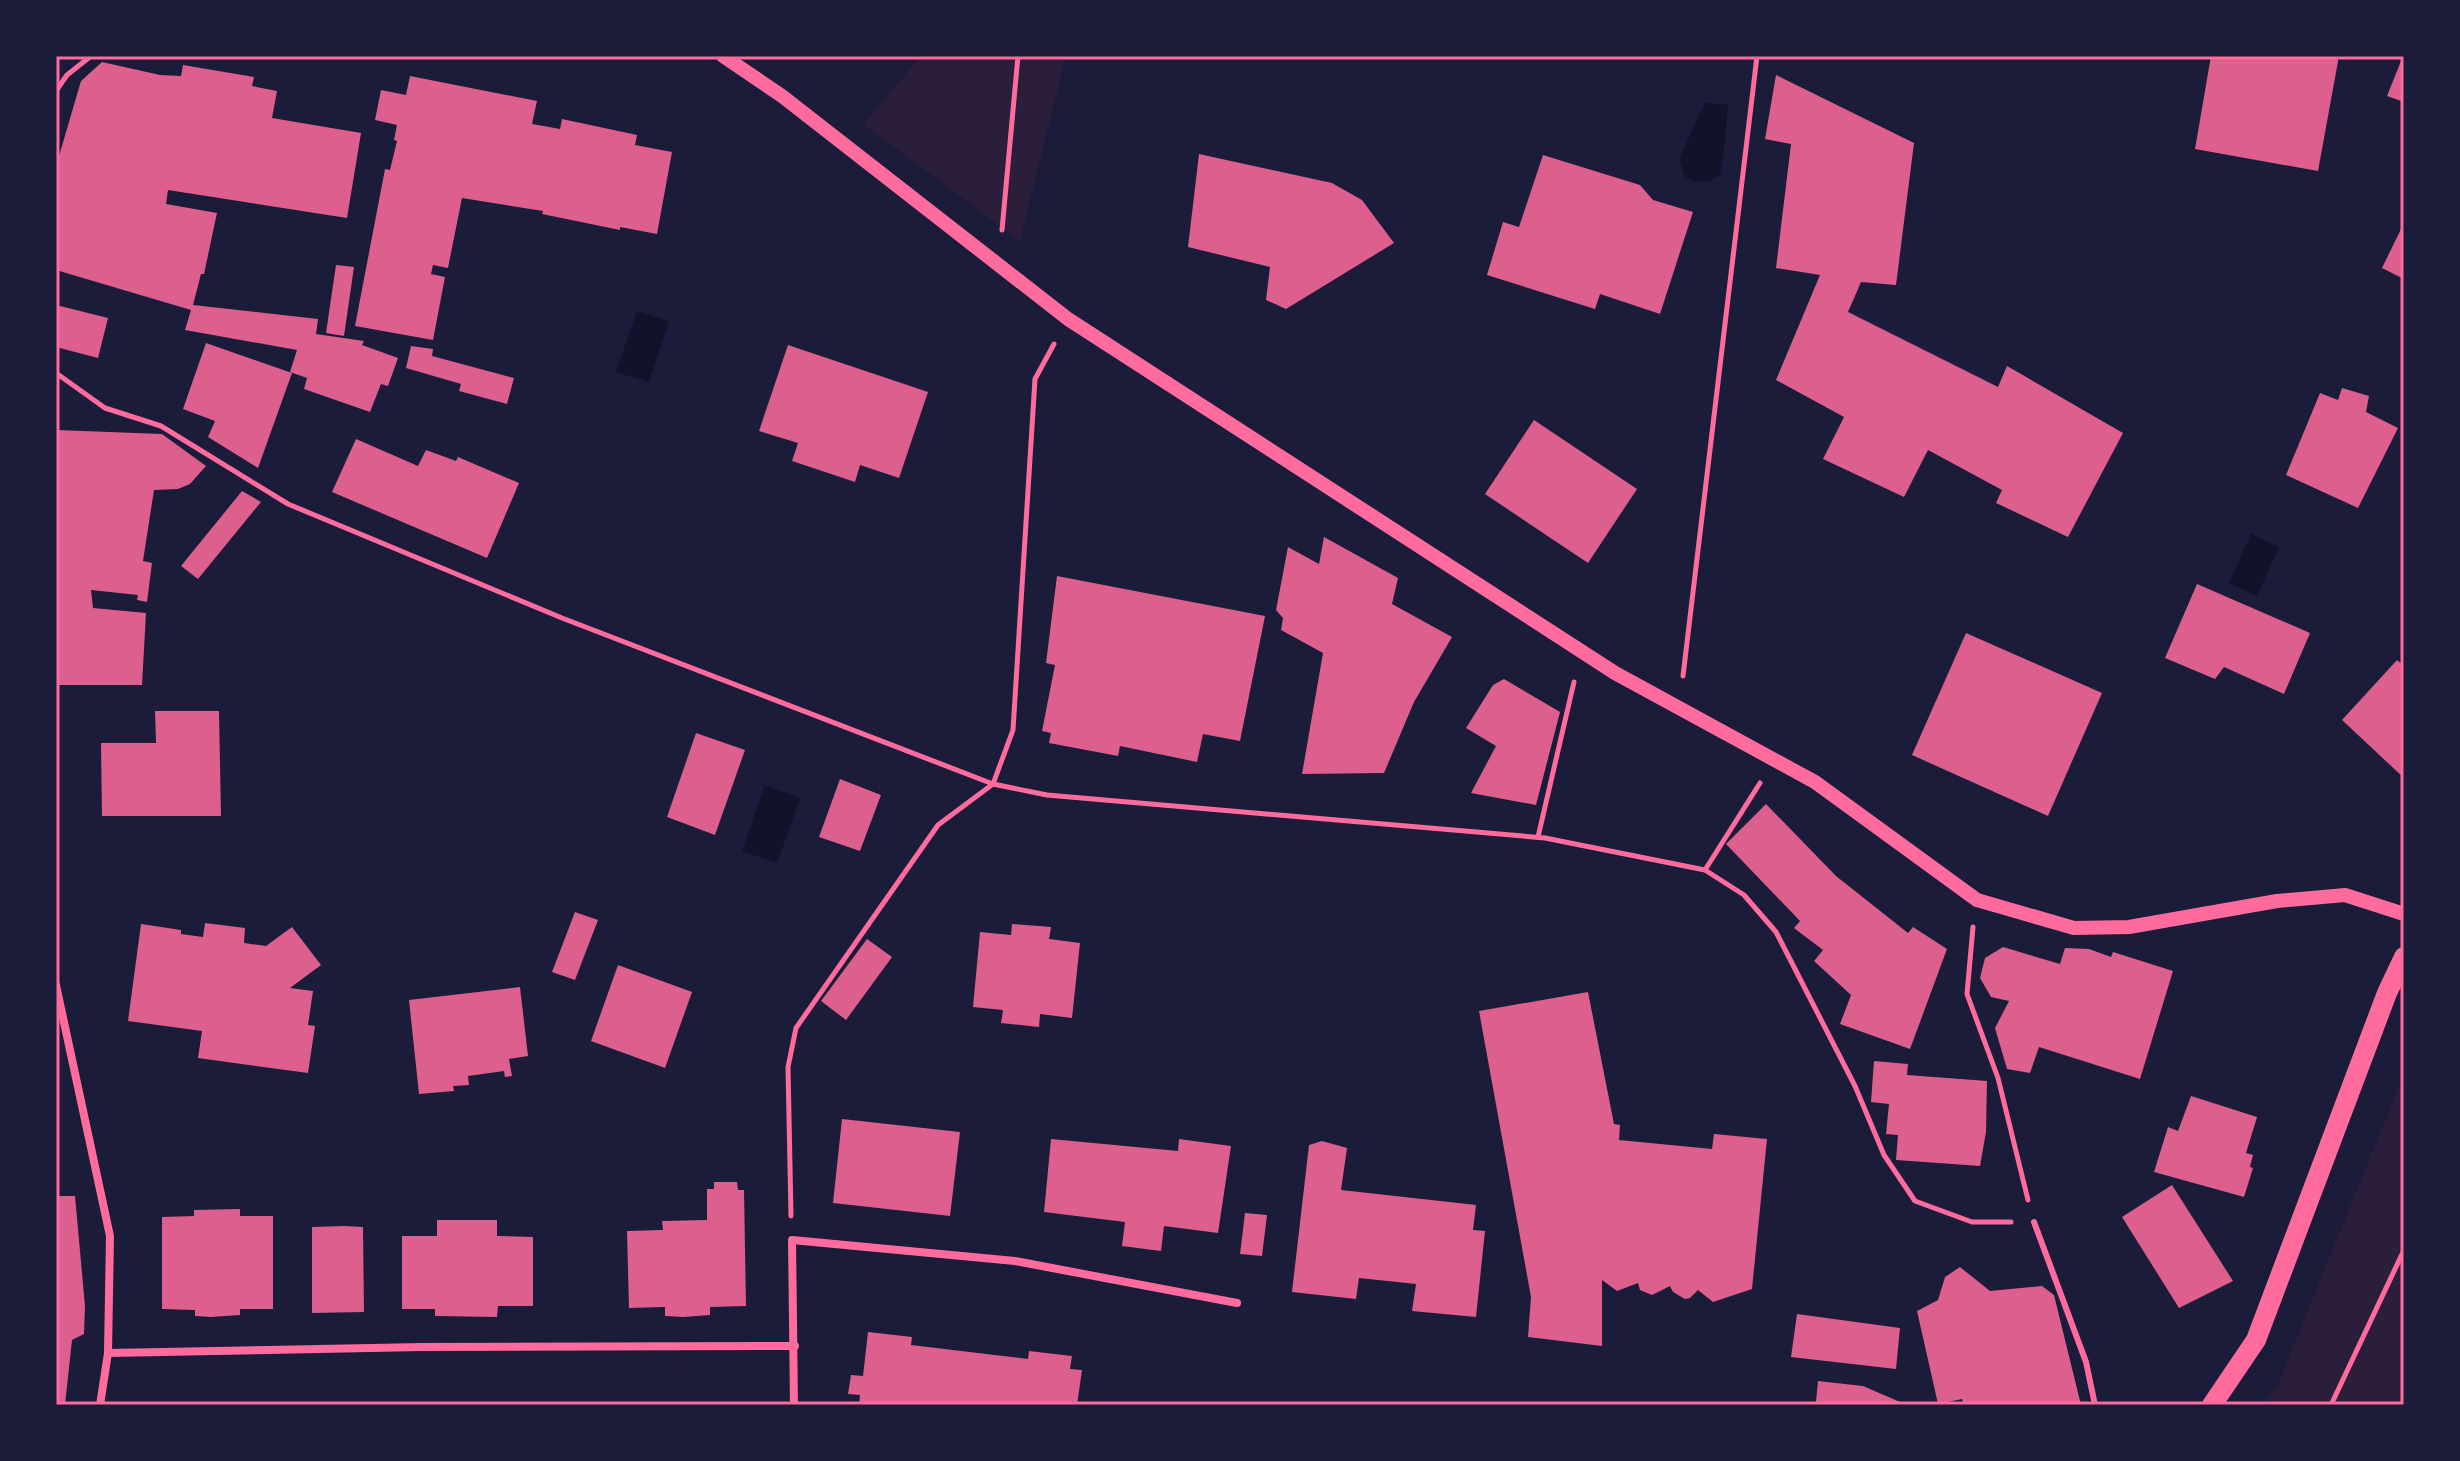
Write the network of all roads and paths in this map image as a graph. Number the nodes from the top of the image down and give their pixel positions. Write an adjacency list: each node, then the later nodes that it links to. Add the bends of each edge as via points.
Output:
1 (91, 56): 5 (path)
2 (723, 56): 6 (street, via 782,96)
3 (1018, 56): 6 (path)
4 (1757, 56): 10 (path, via 1685,672)
5 (56, 91)
6 (998, 268): 7 (street)
7 (1068, 319): 9 (street); 12 (path, via 1035,379 1013,730)
8 (56, 373): 12 (path, via 105,408 161,426 288,504 562,618)
9 (1581, 652): 10 (street); 13 (path)
10 (1670, 702): 11 (street)
11 (1774, 760): 14 (path); 15 (street, via 1815,782)
12 (993, 784): 13 (path, via 1047,795); 20 (path, via 938,825 796,1028 788,1067)
13 (1538, 837): 14 (path)
14 (1705, 870): 19 (path, via 1744,895 1776,932 1884,1155 1915,1201 1972,1222)
15 (1977, 900): 16 (street, via 2074,928 2129,927 2277,901 2345,895); 19 (path, via 1967,994 1998,1078)
16 (2404, 914)
17 (2404, 957): 28 (main road, via 2256,1340)
18 (56, 985): 24 (street, via 110,1236)
19 (2034, 1222): 27 (lane, via 2086,1362)
20 (792, 1240): 22 (street, via 1015,1261); 23 (street)
21 (2404, 1250): 29 (path)
22 (1237, 1303)
23 (795, 1346): 24 (street); 26 (street)
24 (108, 1353): 25 (street)
25 (100, 1405)
26 (794, 1405)
27 (2095, 1405)
28 (2212, 1405)
29 (2331, 1405)

